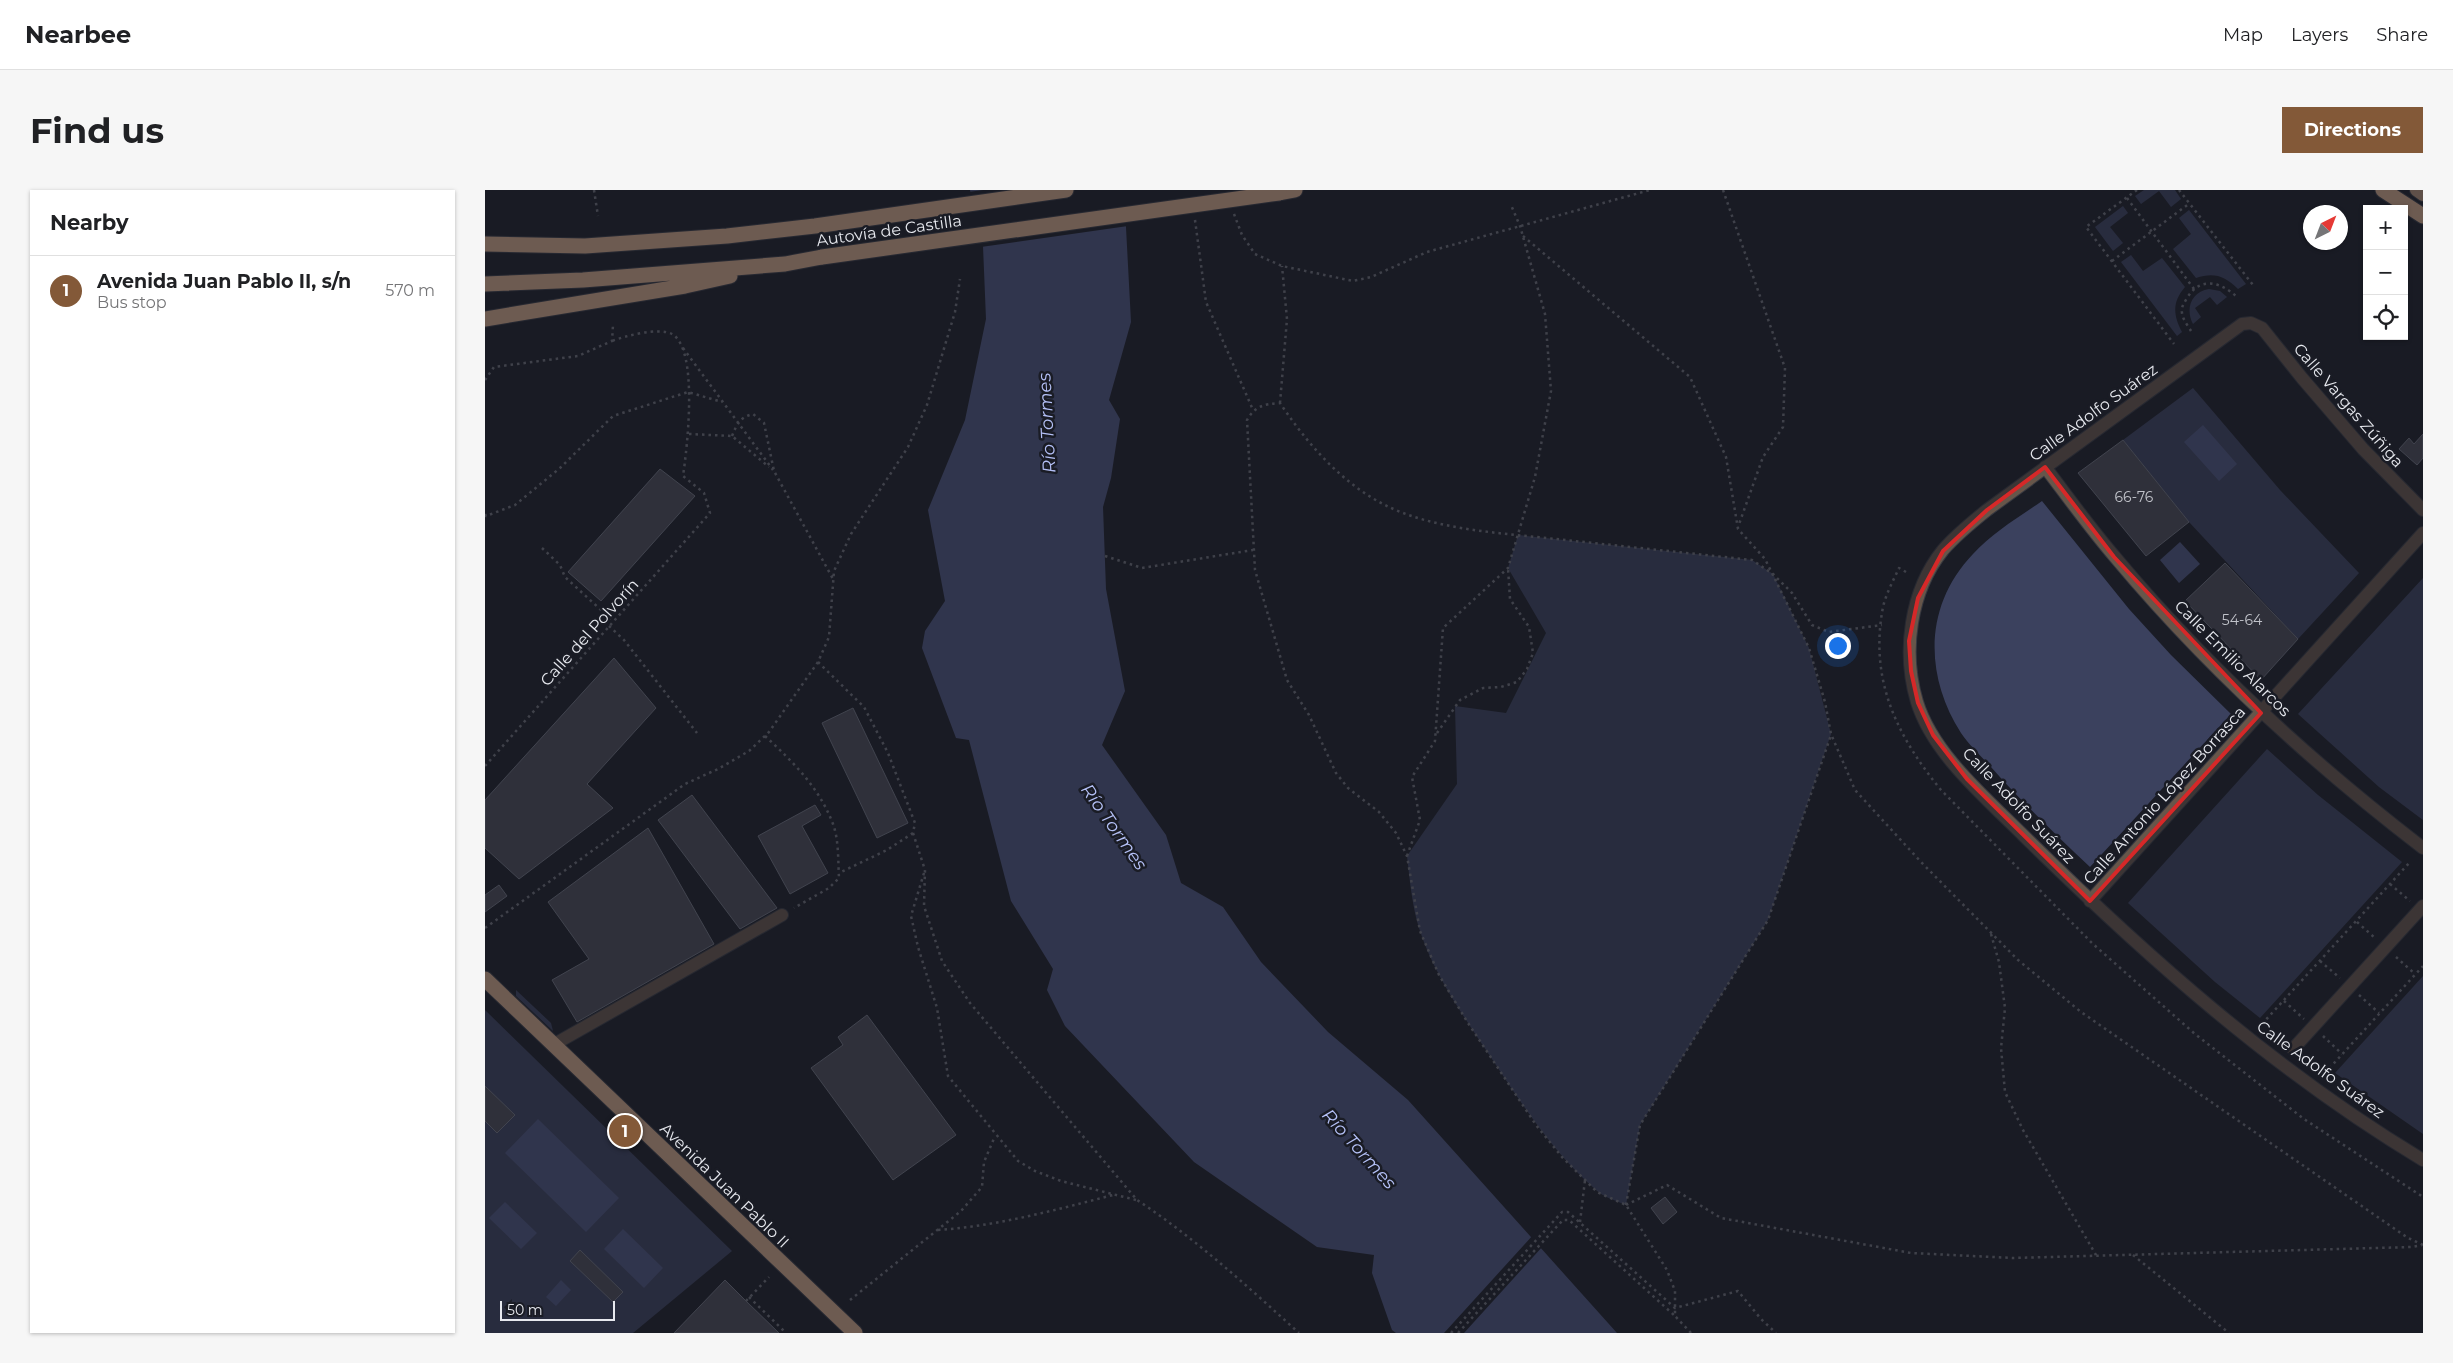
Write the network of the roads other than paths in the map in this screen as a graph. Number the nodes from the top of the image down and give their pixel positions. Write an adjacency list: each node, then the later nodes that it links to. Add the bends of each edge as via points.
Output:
1 (1066, 190): 7 (highway, Autovía de Castilla, via 727,236 585,246)
2 (1295, 190): 8 (highway, Autovía de Castilla, bridge)
3 (2383, 190): 6 (highway)
4 (2416, 190): 5 (main road)
5 (2423, 195)
6 (2423, 216)
7 (485, 244)
8 (785, 264): 9 (highway, Autovía de Castilla, via 583,280); 10 (highway, via 685,286)
9 (485, 284)
10 (485, 319)
11 (2251, 323): 12 (street, Calle Adolfo Suárez, via 2242,324 2230,332); 13 (street, Calle Vargas Zúñiga, via 2262,328 2363,449)
12 (2045, 467): 15 (street, Calle Emilio Alarcos, via 2114,557 2181,632); 17 (street, Calle Adolfo Suárez, via 1987,510 1943,551 1918,598 1909,641 1911,671 1918,703 1933,735 1967,779)
13 (2423, 510)
14 (2423, 533): 15 (street, Calle Antonio López Borrasca)
15 (2261, 713): 16 (street, Calle Emilio Alarcos, via 2372,809); 17 (street, Calle Antonio López Borrasca)
16 (2423, 848)
17 (2090, 901): 23 (street, Calle Adolfo Suárez, via 2282,1064)
18 (2421, 908): 22 (street)
19 (782, 915): 21 (street)
20 (485, 979): 21 (highway, Avenida Juan Pablo II)
21 (553, 1045): 24 (highway, Avenida Juan Pablo II)
22 (2293, 1049)
23 (2423, 1160)
24 (855, 1333)

